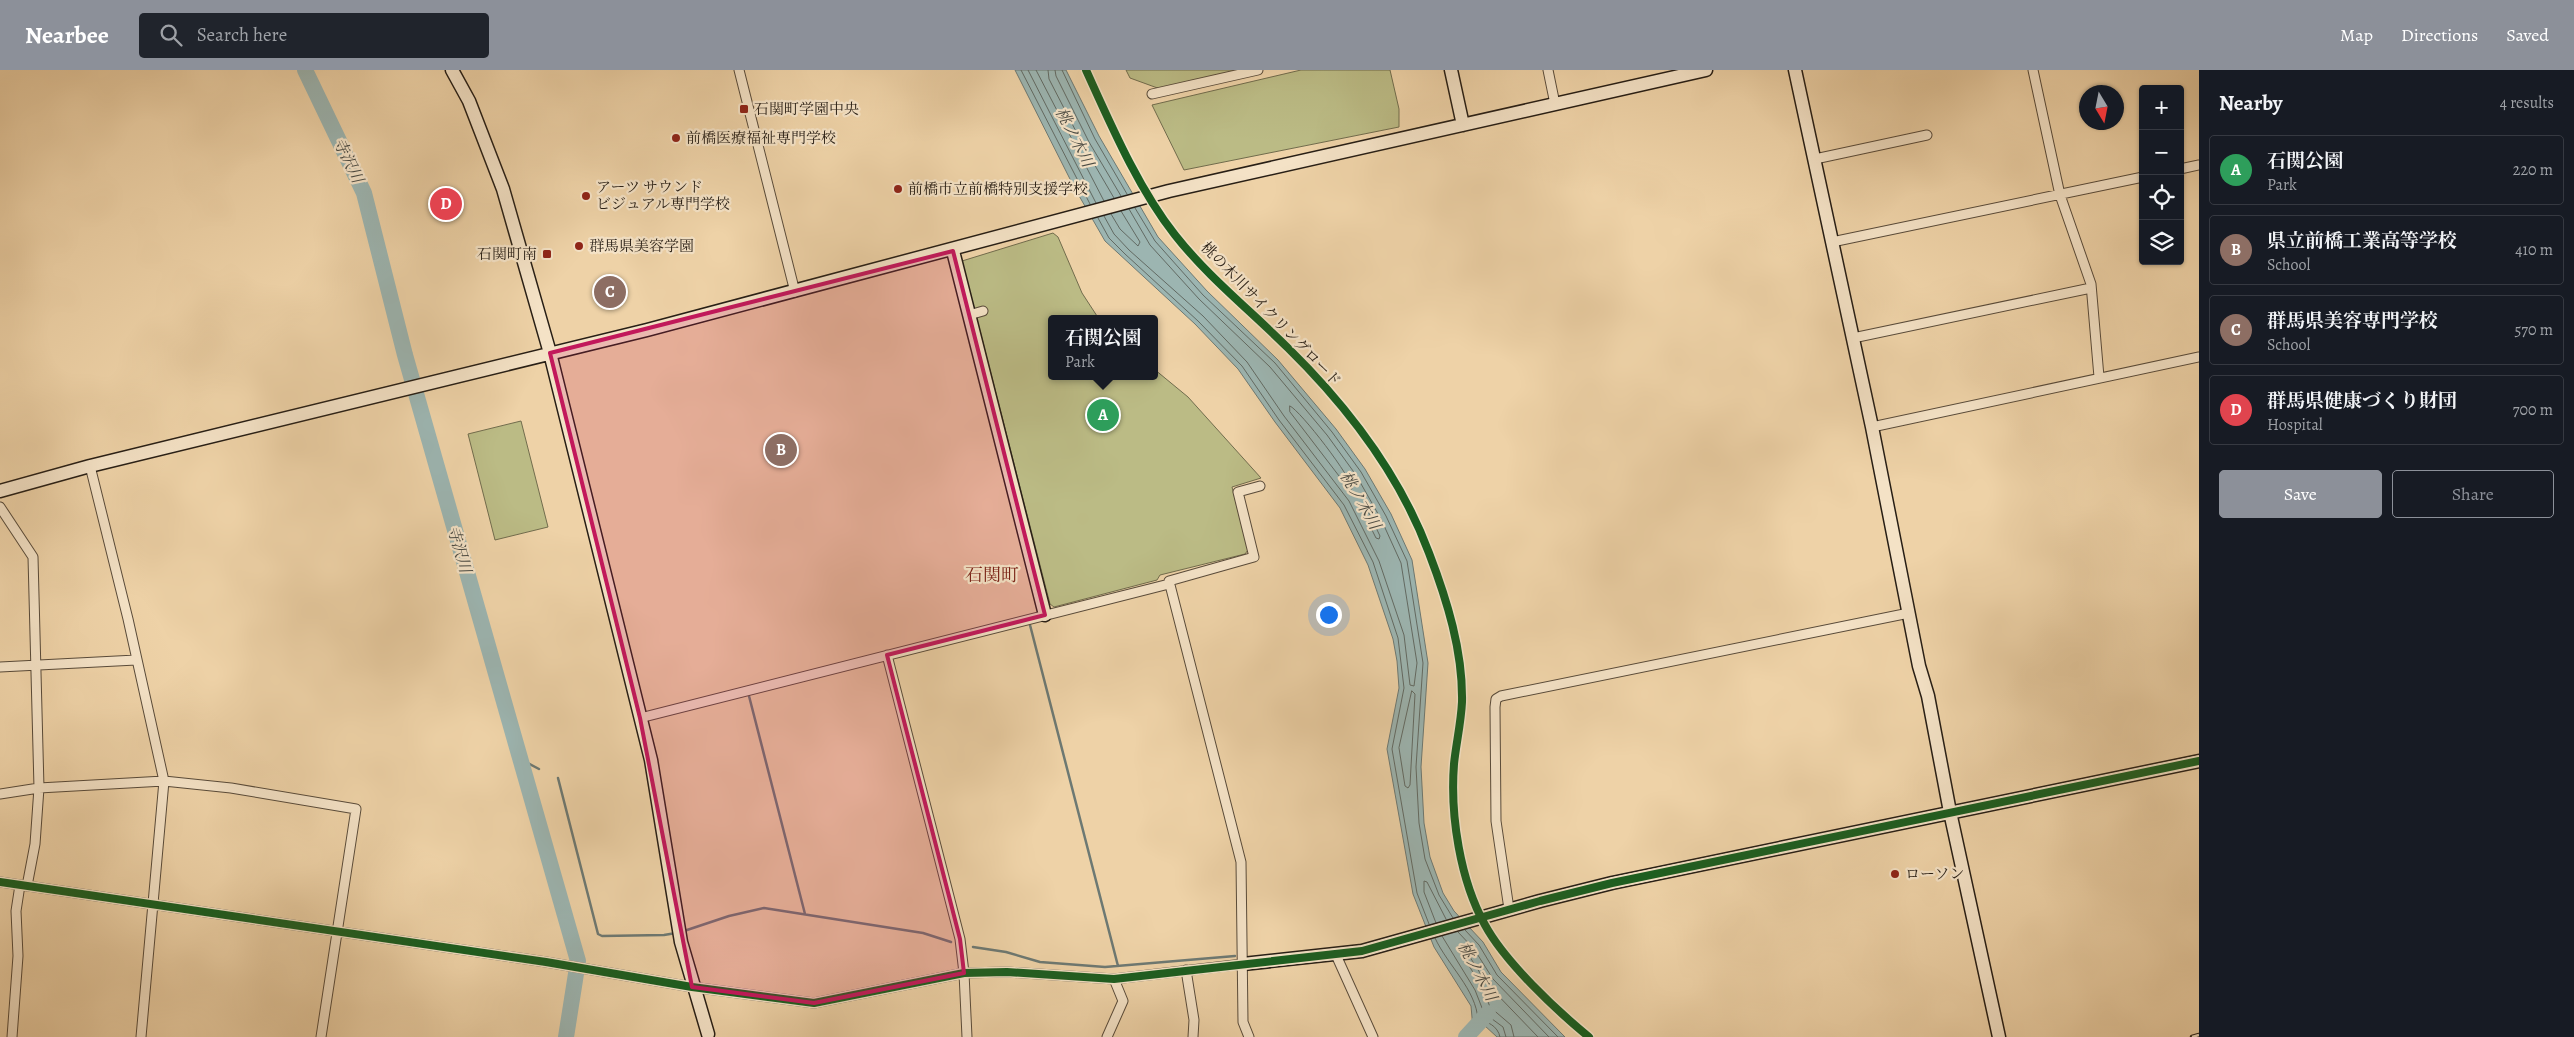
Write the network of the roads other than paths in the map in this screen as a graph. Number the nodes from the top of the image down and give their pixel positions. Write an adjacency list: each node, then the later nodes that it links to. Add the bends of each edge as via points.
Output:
1 (452, 70): 25 (street, via 469,101 503,189)
2 (739, 70): 21 (street)
3 (1258, 70): 9 (street)
4 (1451, 70): 11 (street)
5 (1548, 70): 10 (street)
6 (1706, 70): 10 (street)
7 (1795, 70): 13 (street)
8 (2033, 70): 17 (street)
9 (1152, 94)
10 (1555, 104): 11 (street)
11 (1463, 125): 19 (street, via 1159,194)
12 (1927, 135): 13 (street)
13 (1815, 159): 18 (street)
14 (2199, 165): 15 (street)
15 (2184, 168)
16 (2139, 178): 17 (street)
17 (2060, 195): 18 (street); 20 (street)
18 (1832, 242): 24 (street)
19 (952, 251): 21 (street); 23 (street)
20 (2091, 288): 24 (street); 27 (street)
21 (795, 292): 25 (street)
22 (983, 311): 23 (street)
23 (969, 315): 35 (street)
24 (1853, 338): 28 (street)
25 (550, 353): 29 (street); 40 (street)
26 (2199, 358): 27 (street)
27 (2099, 377): 28 (street)
28 (1872, 427): 34 (street)
29 (90, 466): 31 (street); 37 (street)
30 (1260, 486): 33 (street, via 1238,492 1254,557 1170,579)
31 (0, 491)
32 (0, 507): 38 (street, via 33,557)
33 (1169, 584): 35 (street); 52 (street, via 1241,862)
34 (1909, 613): 45 (street); 49 (street, via 1496,699 1496,821)
35 (1045, 615): 36 (street)
36 (888, 655): 40 (street); 54 (street, via 960,939)
37 (136, 660): 38 (street); 42 (street)
38 (36, 665): 39 (street); 43 (street)
39 (0, 667)
40 (640, 718): 56 (street, via 651,760 681,942)
41 (2199, 761): 45 (street)
42 (164, 781): 43 (street); 48 (street); 50 (street, via 231,788 356,809)
43 (39, 788): 44 (street); 47 (street, via 35,844)
44 (0, 794)
45 (1950, 812): 49 (street, via 1612,883); 66 (street)
46 (0, 882): 47 (street)
47 (24, 885): 48 (street); 58 (street, via 16,910 18,956)
48 (153, 905): 50 (street); 59 (street)
49 (1504, 911): 51 (street, via 1399,942)
50 (338, 932): 56 (street); 60 (street)
51 (1336, 955): 52 (street); 65 (street)
52 (1243, 964): 53 (street); 64 (street, via 1243,1022)
53 (1186, 970): 55 (street); 63 (street, via 1194,1020)
54 (964, 973): 55 (street, via 1006,972); 56 (street, via 814,1003); 61 (street)
55 (1114, 979): 62 (street, via 1123,1001)
56 (692, 987): 57 (street)
57 (708, 1036)
58 (12, 1037)
59 (141, 1037)
60 (321, 1037)
61 (967, 1037)
62 (1107, 1037)
63 (1193, 1037)
64 (1249, 1037)
65 (1373, 1037)
66 (1999, 1037)

